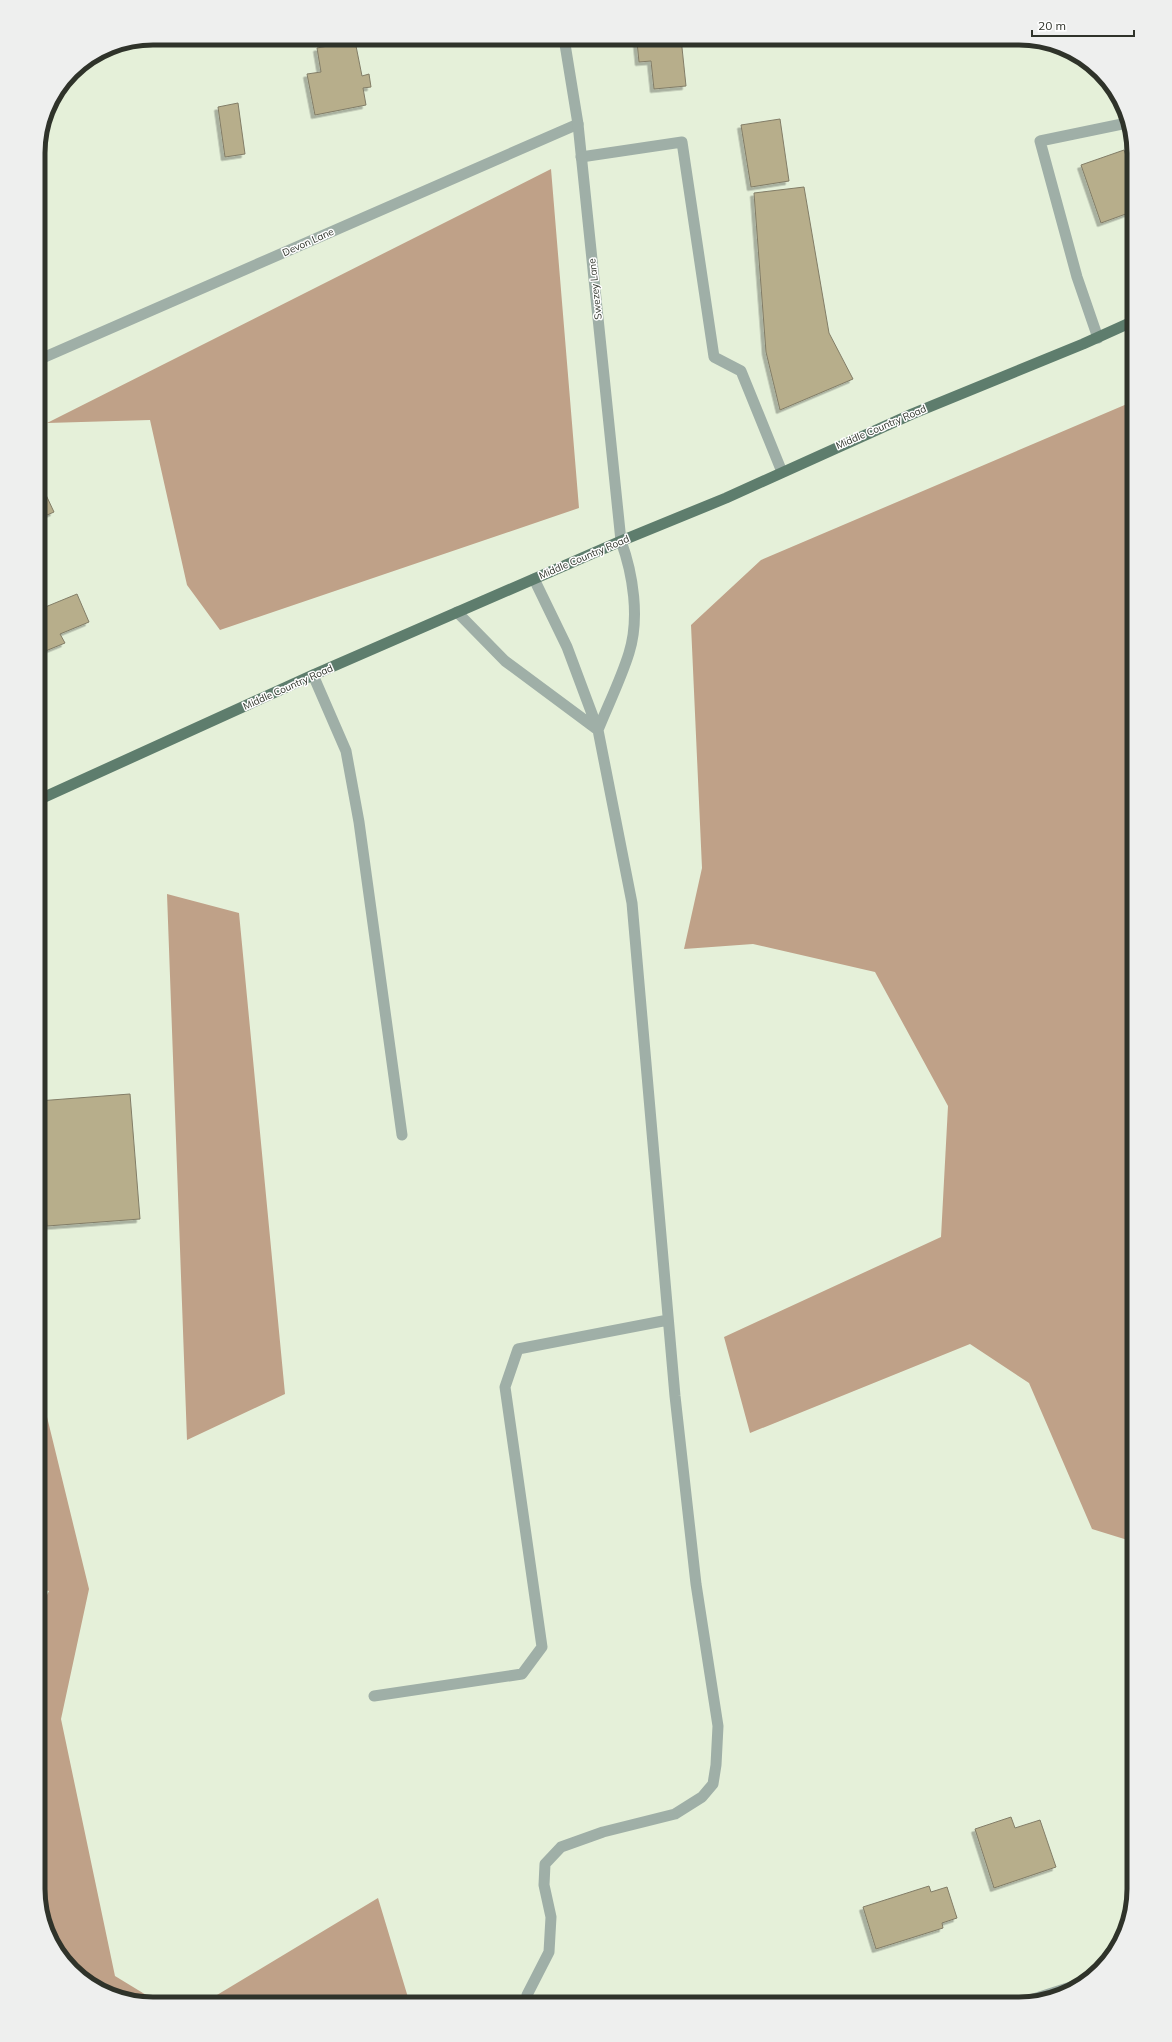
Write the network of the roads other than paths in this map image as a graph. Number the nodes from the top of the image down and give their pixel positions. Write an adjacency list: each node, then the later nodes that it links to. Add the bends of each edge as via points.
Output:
1 (565, 45): 2 (street, Swezey Lane)
2 (578, 124): 4 (street, Swezey Lane); 7 (street, Devon Lane)
3 (1123, 124): 6 (street, via 1040,141 1076,276)
4 (582, 156): 8 (street, via 682,142 714,358 741,370); 9 (street, Swezey Lane)
5 (1127, 324): 6 (main road, Middle Country Road)
6 (1098, 338): 8 (main road, Middle Country Road, via 912,414)
7 (45, 357)
8 (782, 472): 9 (main road, Middle Country Road)
9 (621, 541): 10 (main road, Middle Country Road); 13 (street, Swezey Lane, via 634,604 633,634 629,652)
10 (534, 579): 11 (main road, Middle Country Road); 13 (street, via 567,647)
11 (457, 612): 12 (main road, Middle Country Road); 13 (street, via 505,661)
12 (313, 675): 14 (main road, Middle Country Road); 15 (street, via 346,751 358,815)
13 (598, 730): 16 (street, via 632,903)
14 (45, 797)
15 (402, 1135)
16 (668, 1320): 17 (street, via 518,1349 505,1387 542,1647 522,1674); 18 (street, via 696,1584 718,1726 716,1765 712,1784 702,1797 675,1814 603,1832 561,1847 544,1864 544,1885 551,1917 549,1952)
17 (374, 1696)
18 (527, 1995)

